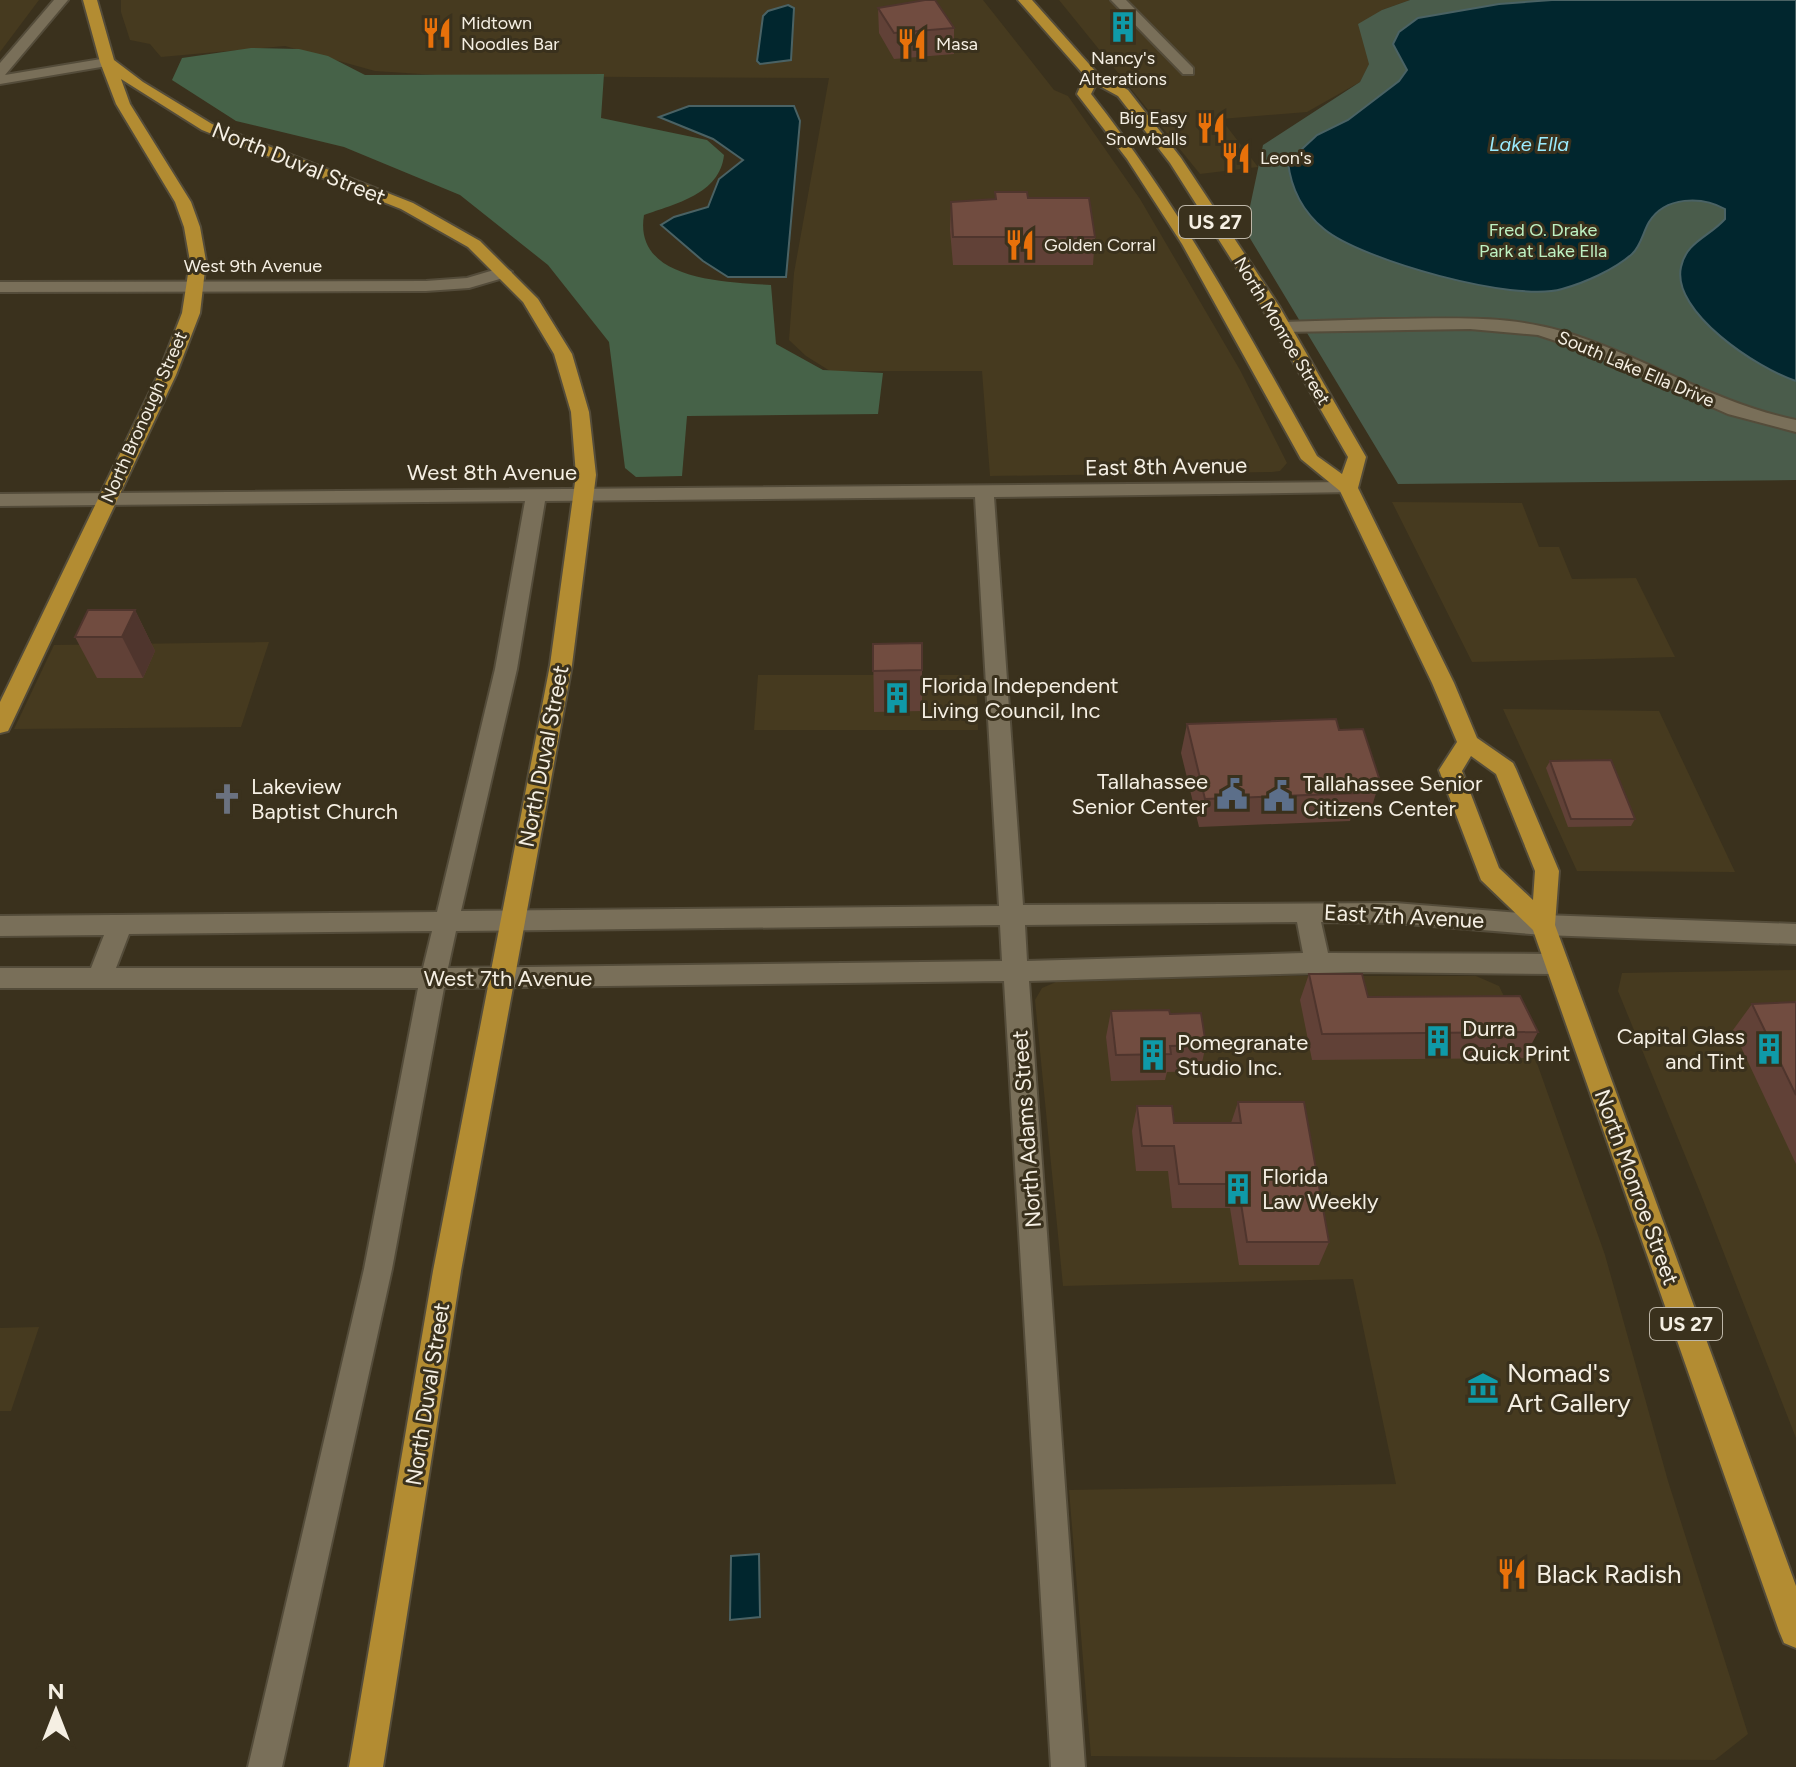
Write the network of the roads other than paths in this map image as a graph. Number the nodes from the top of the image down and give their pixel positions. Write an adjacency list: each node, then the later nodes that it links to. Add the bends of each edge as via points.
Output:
1 (61, 0): 7 (street)
2 (90, 0): 5 (main road)
3 (1025, 0): 8 (main road, North Monroe Street / US 27)
4 (1118, 0): 6 (street)
5 (107, 62): 9 (street); 10 (main road, North Duval Street, via 207,127 407,206 474,244); 11 (main road, North Bronough Street, via 129,115 183,202 198,261)
6 (1188, 71)
7 (0, 72)
8 (1092, 76): 13 (main road, North Monroe Street / US 27, via 1123,93 1176,161); 13 (main road, North Monroe Street / US 27, via 1084,94 1190,244)
9 (0, 80)
10 (504, 272): 11 (street, West 9th Avenue, via 469,283 426,286); 17 (main road, North Duval Street, via 530,299 563,354 580,412)
11 (194, 286): 12 (street, West 9th Avenue); 19 (main road, North Bronough Street, via 191,313 167,375)
12 (0, 287)
13 (1261, 327): 14 (street, South Lake Ella Drive, via 1473,323 1534,329 1590,346 1710,400); 15 (main road, North Monroe Street / US 27, via 1310,459); 15 (main road, North Monroe Street / US 27, via 1357,457)
14 (1796, 426)
15 (1348, 488): 16 (street, East 8th Avenue); 22 (main road, North Monroe Street / US 27)
16 (984, 491): 17 (street, West 8th Avenue); 24 (street, North Adams Street)
17 (585, 495): 18 (street, West 8th Avenue); 25 (main road, North Duval Street, via 561,665)
18 (536, 496): 19 (street, West 8th Avenue); 26 (street, via 506,669)
19 (108, 499): 20 (street, West 8th Avenue); 21 (main road, North Bronough Street)
20 (0, 500)
21 (0, 725)
22 (1468, 743): 27 (main road, North Monroe Street / US 27, via 1505,769 1522,808 1547,871); 27 (main road, North Monroe Street / US 27, via 1450,770 1489,873)
23 (1307, 912): 24 (street, East 7th Avenue); 27 (street, East 7th Avenue); 31 (street)
24 (1011, 913): 25 (street); 33 (street, North Adams Street)
25 (510, 923): 26 (street); 37 (main road, North Duval Street)
26 (445, 924): 29 (street); 36 (street)
27 (1543, 925): 30 (street, East 7th Avenue); 32 (main road, North Monroe Street / US 27)
28 (0, 926): 29 (street)
29 (120, 926): 35 (street)
30 (1796, 934)
31 (1318, 963): 32 (street, East 7th Avenue); 33 (street, East 7th Avenue)
32 (1557, 964): 38 (main road, North Monroe Street / US 27)
33 (1016, 971): 37 (street, West 7th Avenue); 41 (street, North Adams Street)
34 (0, 978): 35 (street, West 7th Avenue)
35 (100, 978): 36 (street, West 7th Avenue)
36 (433, 978): 37 (street, West 7th Avenue); 39 (street, via 378,1269)
37 (500, 978): 40 (main road, North Duval Street)
38 (1796, 1631)
39 (265, 1767)
40 (366, 1767)
41 (1068, 1767)

